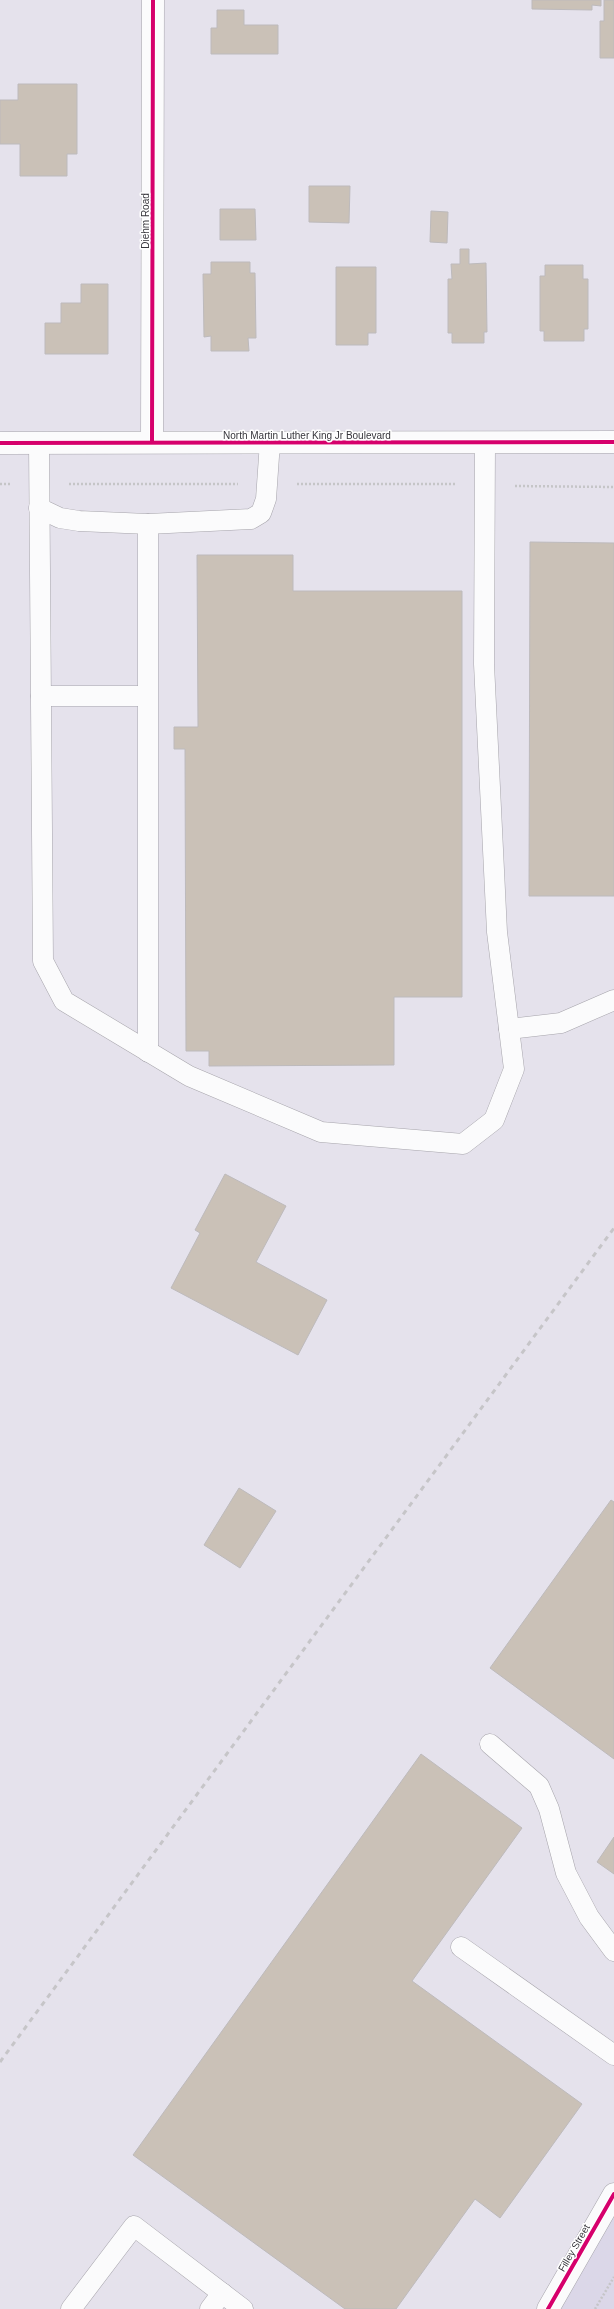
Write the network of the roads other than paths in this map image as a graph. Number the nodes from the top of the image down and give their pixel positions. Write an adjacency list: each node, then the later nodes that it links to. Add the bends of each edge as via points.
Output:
1 (153, 0): 2 (street, Diehm Road)
2 (152, 442): 3 (street, North Martin Luther King Jr Boulevard); 6 (street, North Martin Luther King Jr Boulevard)
3 (270, 442): 7 (street, North Martin Luther King Jr Boulevard); 9 (lane, via 266,499 261,513 251,519)
4 (614, 442): 7 (street, North Martin Luther King Jr Boulevard)
5 (0, 443): 6 (street, North Martin Luther King Jr Boulevard)
6 (39, 443): 8 (lane)
7 (485, 443): 13 (lane, via 484,664 497,932)
8 (39, 508): 9 (lane, via 60,518 79,521); 10 (lane)
9 (148, 524): 11 (lane)
10 (41, 696): 11 (lane); 14 (lane, via 43,961 64,1001)
11 (147, 696): 14 (lane)
12 (614, 1000): 13 (lane, via 561,1023)
13 (509, 1028): 14 (lane, via 514,1069 494,1120 463,1144 321,1132 189,1076)
14 (148, 1052)
15 (490, 1744): 17 (lane, via 539,1786 549,1809 566,1873 589,1917)
16 (461, 1947): 18 (lane)
17 (614, 1951)
18 (614, 2055)
19 (614, 2194): 23 (street, Filley Street)
20 (216, 2301): 21 (lane, via 134,2226); 22 (lane)
21 (71, 2309)
22 (243, 2309)
23 (548, 2309)

